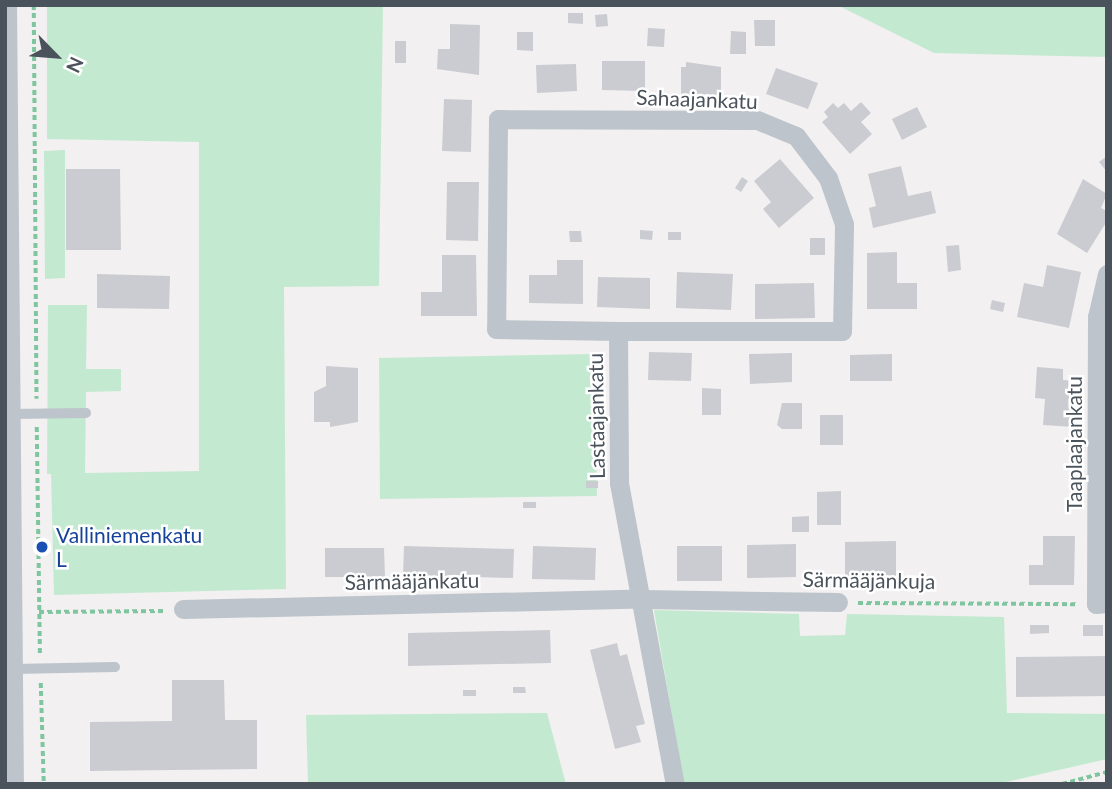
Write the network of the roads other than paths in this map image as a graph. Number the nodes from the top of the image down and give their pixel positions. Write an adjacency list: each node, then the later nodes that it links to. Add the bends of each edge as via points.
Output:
1 (7, 5): 6 (street)
2 (498, 119): 4 (street, Lastaajankatu, via 496,328); 4 (street, Sahaajankatu, via 757,120 796,136 828,178 844,225 842,331)
3 (1107, 274): 9 (street, Taaplaajankatu, via 1097,317)
4 (618, 331): 7 (street, Lastaajankatu, via 619,482)
5 (86, 413): 6 (lane)
6 (11, 414): 12 (street)
7 (641, 598): 8 (street, Särmääjänkuja); 10 (street, Särmääjänkatu); 14 (street, Lastaajankatu)
8 (838, 602)
9 (1101, 604)
10 (183, 609)
11 (115, 667): 12 (lane)
12 (13, 669): 13 (street)
13 (14, 784)
14 (676, 784)

